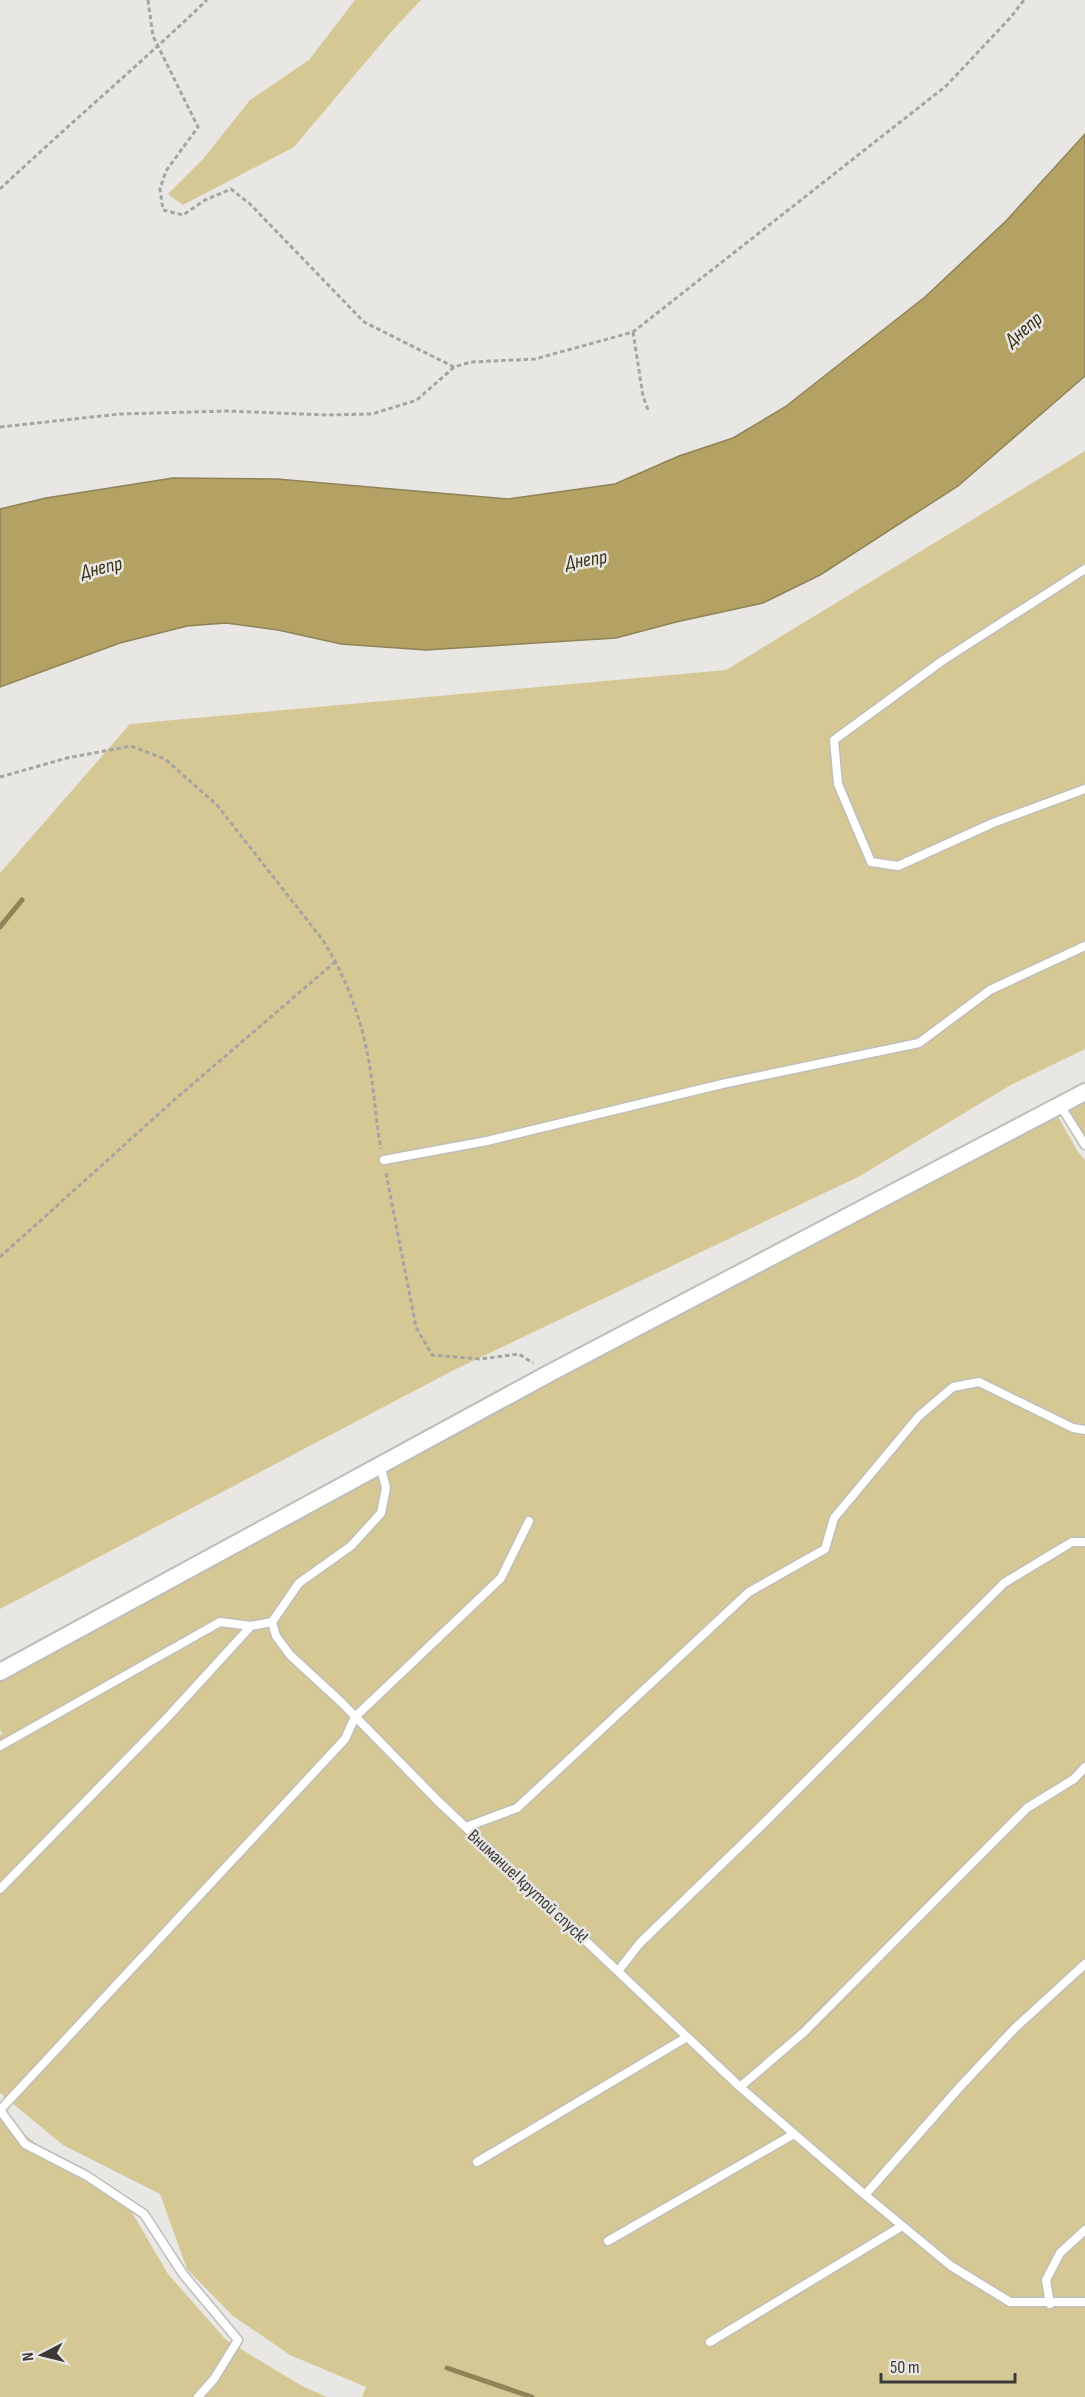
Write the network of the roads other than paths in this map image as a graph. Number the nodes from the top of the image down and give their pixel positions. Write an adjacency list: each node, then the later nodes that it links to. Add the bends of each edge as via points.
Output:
1 (1085, 569): 2 (lane, via 942,661 834,740 838,784 871,862 898,866 993,823)
2 (1085, 789)
3 (1085, 946): 7 (lane, via 990,990 919,1043 722,1084 487,1141)
4 (1085, 1092): 5 (street)
5 (1060, 1105): 6 (lane); 9 (street)
6 (1085, 1146)
7 (384, 1160)
8 (1085, 1430): 18 (lane, via 1073,1428 979,1382 953,1387 919,1416 834,1518 825,1549 749,1592 517,1808)
9 (380, 1464): 12 (lane, via 386,1488 381,1512 351,1546 299,1582); 14 (street)
10 (528, 1521): 15 (lane, via 501,1578)
11 (1085, 1542): 21 (lane, via 1072,1542 1004,1583 640,1943)
12 (272, 1622): 13 (lane); 15 (lane, Внимание! крутой спуск!, via 276,1636 290,1655)
13 (250, 1626): 16 (lane, via 220,1622); 19 (lane, via 166,1719)
14 (0, 1672)
15 (355, 1717): 18 (lane, Внимание! крутой спуск!); 24 (lane, via 345,1739)
16 (0, 1746)
17 (1085, 1767): 23 (lane, via 1074,1779 1027,1808 803,2033)
18 (465, 1827): 21 (lane, Внимание! крутой спуск!)
19 (0, 1889)
20 (1085, 1964): 27 (lane, via 1015,2028)
21 (618, 1971): 22 (lane, Внимание! крутой спуск!)
22 (687, 2037): 23 (lane, Внимание! крутой спуск!); 26 (lane)
23 (740, 2087): 25 (lane, Внимание! крутой спуск!)
24 (0, 2110): 34 (lane, via 25,2144 87,2176 144,2214 183,2274 238,2340)
25 (794, 2134): 27 (lane, Внимание! крутой спуск!); 30 (lane)
26 (477, 2162)
27 (865, 2195): 28 (lane, Внимание! крутой спуск!)
28 (902, 2226): 32 (lane, Внимание! крутой спуск!, via 951,2266 1010,2302); 33 (lane)
29 (1085, 2230): 32 (lane, via 1059,2253 1046,2280)
30 (608, 2241)
31 (1085, 2302): 32 (lane, Внимание! крутой спуск!)
32 (1050, 2304)
33 (710, 2342)
34 (198, 2397)

